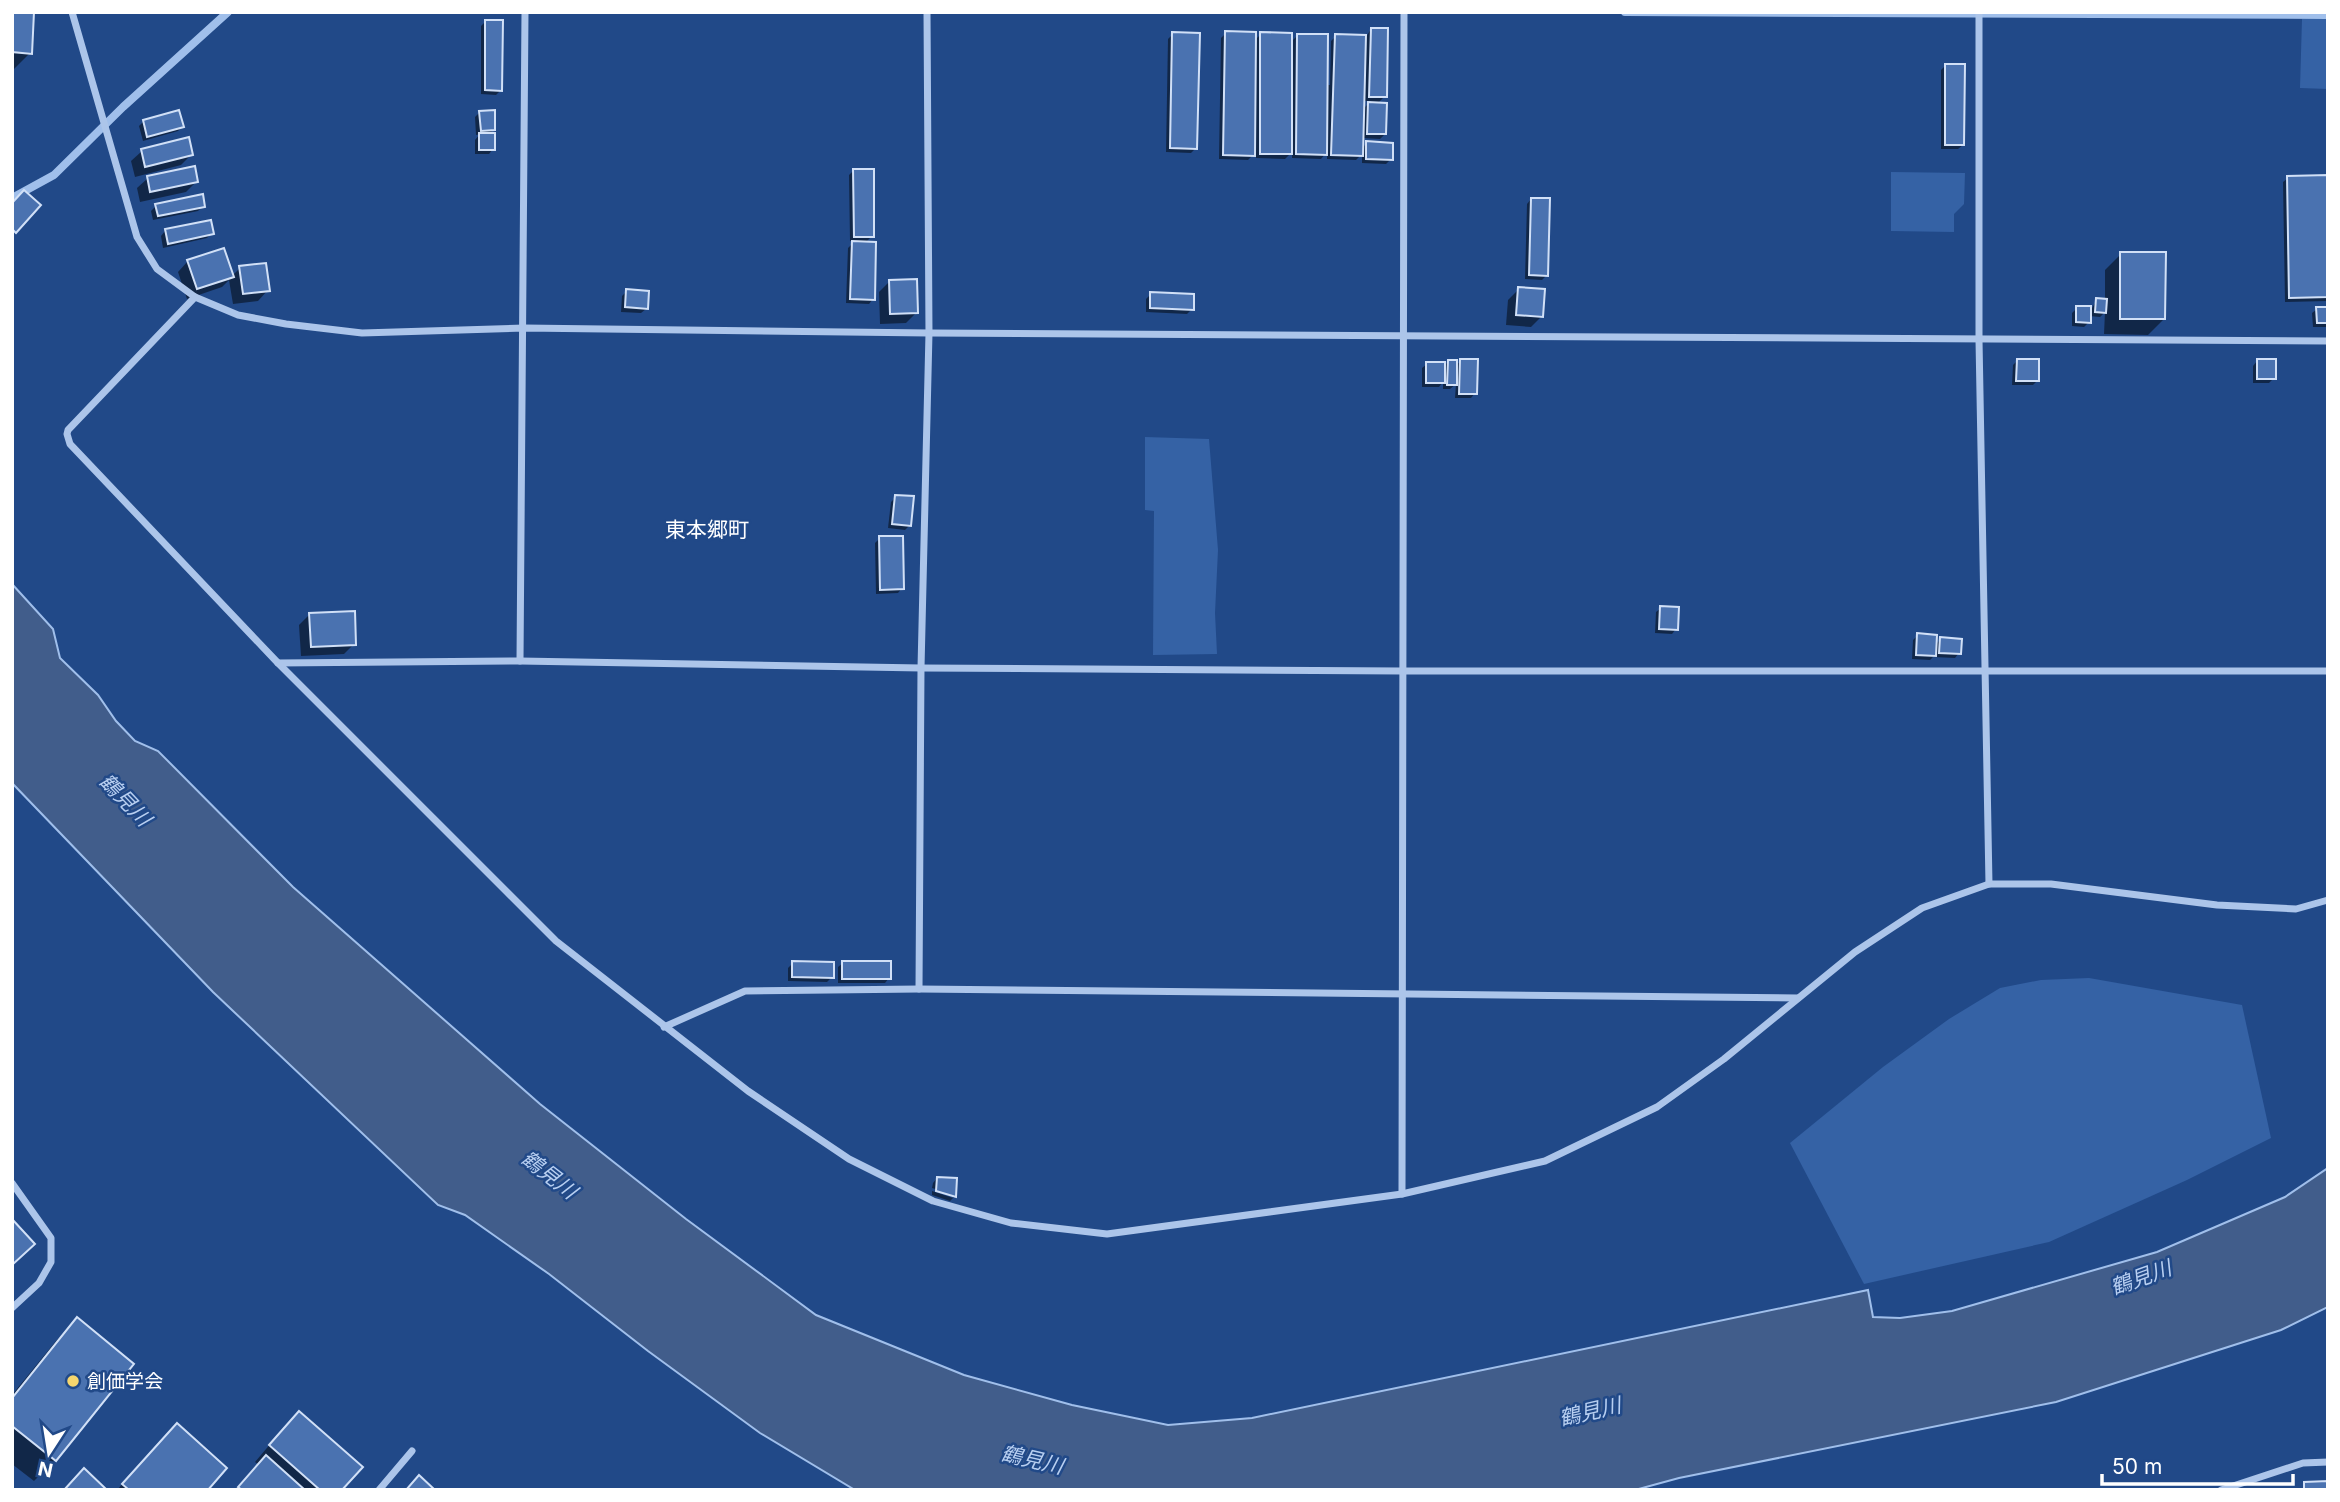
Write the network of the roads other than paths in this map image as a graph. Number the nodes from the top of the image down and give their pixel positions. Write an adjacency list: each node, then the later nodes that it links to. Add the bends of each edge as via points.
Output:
1 (72, 12): 6 (street, via 137,237 157,269)
2 (1404, 12): 9 (street)
3 (1979, 12): 10 (street)
4 (525, 14): 7 (street)
5 (927, 15): 8 (street)
6 (195, 298): 7 (street, via 238,315 362,333); 13 (street, via 66,434 94,470)
7 (524, 328): 8 (street); 12 (street)
8 (929, 333): 9 (street); 14 (street)
9 (1402, 335): 10 (street); 15 (street)
10 (1979, 340): 11 (street); 16 (street)
11 (2328, 341)
12 (520, 661): 13 (street); 14 (street)
13 (278, 663): 23 (street, via 556,941)
14 (921, 668): 15 (street); 20 (street)
15 (1402, 671): 16 (street); 21 (street)
16 (1984, 671): 17 (street); 18 (street)
17 (2328, 671)
18 (1989, 884): 19 (street, via 2051,884 2217,905 2296,909); 22 (street, via 1922,908 1855,952)
19 (2328, 900)
20 (919, 989): 21 (street); 23 (street, via 745,991)
21 (1403, 994): 22 (street); 25 (street)
22 (1798, 998): 25 (street, via 1657,1107 1545,1161)
23 (664, 1027): 25 (street, via 849,1159 933,1201 1011,1223 1107,1234)
24 (12, 1184): 26 (street, via 51,1238 51,1262 39,1283)
25 (1402, 1194)
26 (12, 1308)
27 (412, 1451): 29 (street)
28 (2328, 1462): 30 (street, via 2303,1463)
29 (379, 1490)
30 (2221, 1490)

